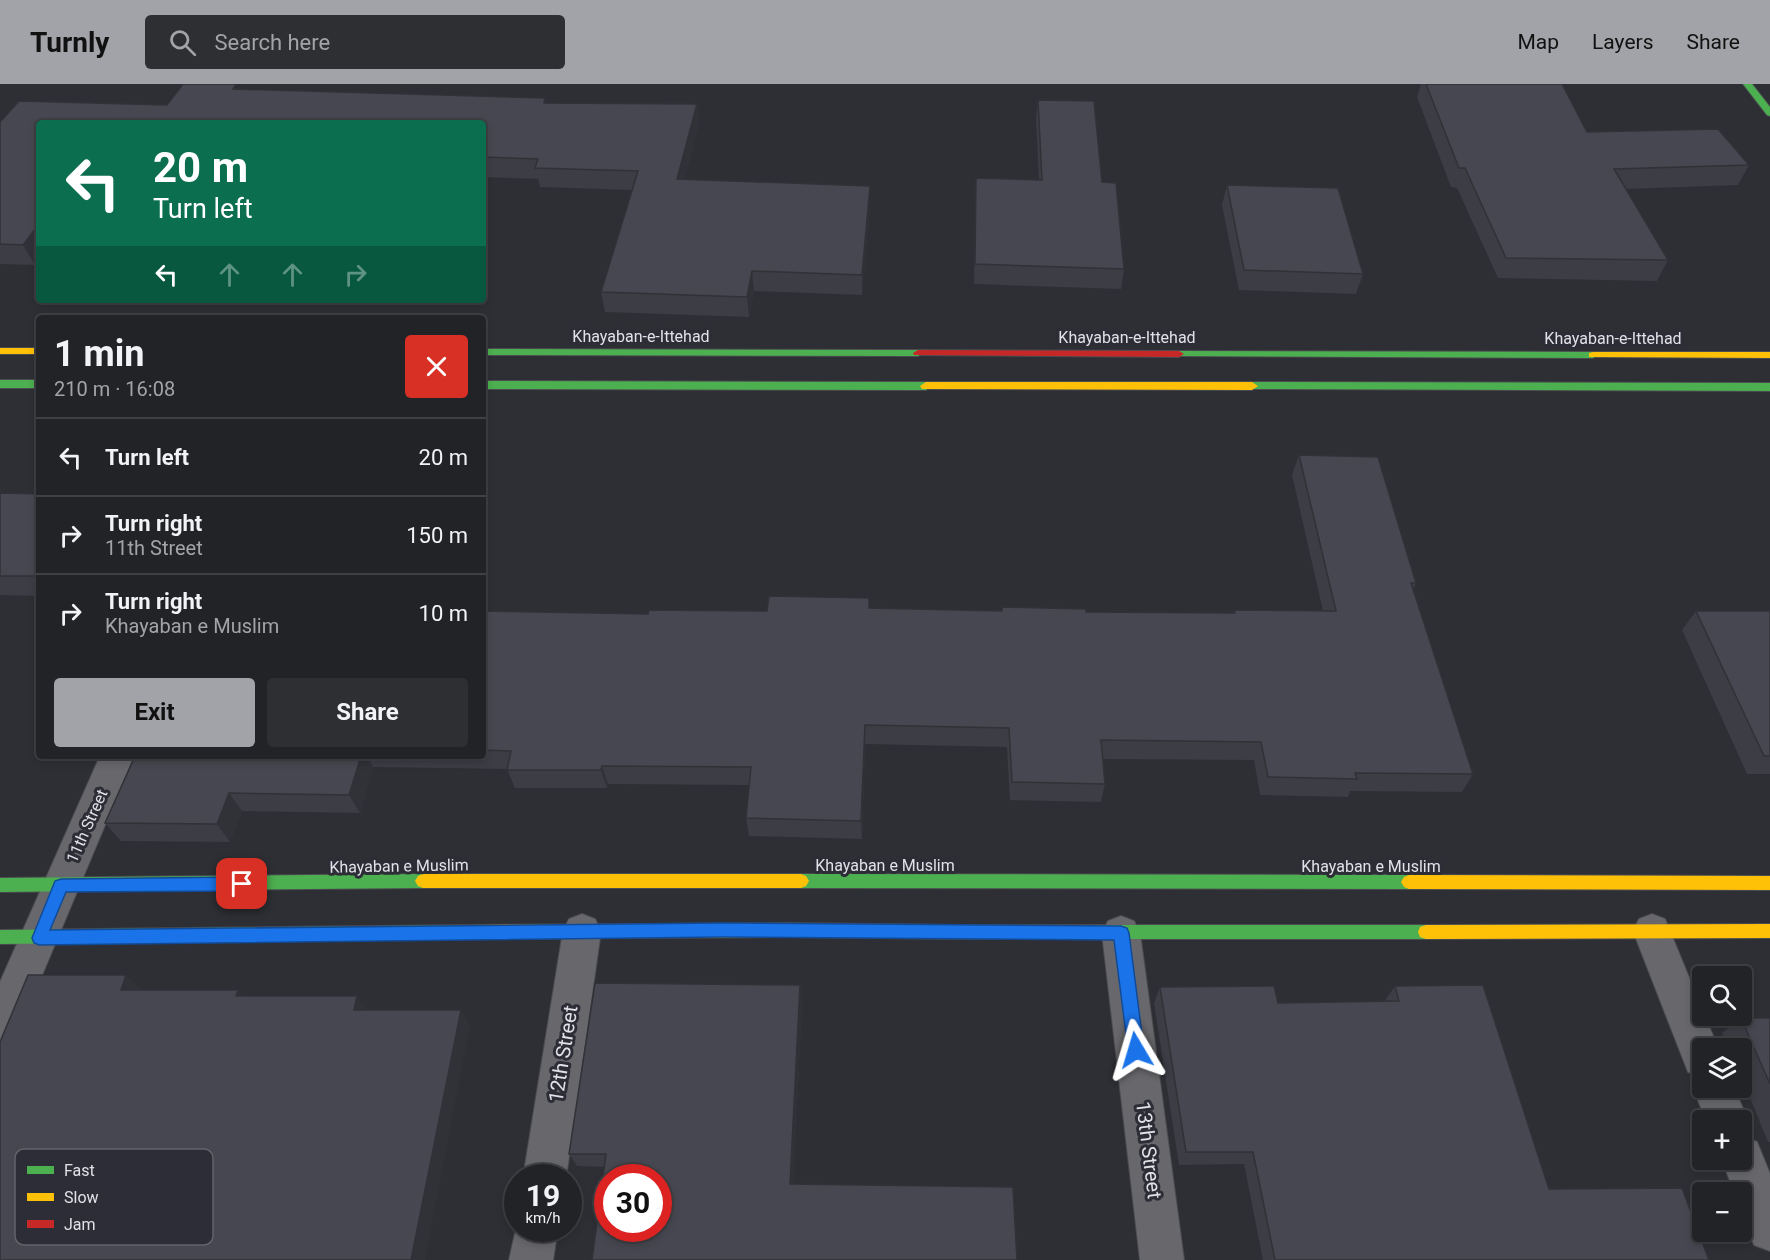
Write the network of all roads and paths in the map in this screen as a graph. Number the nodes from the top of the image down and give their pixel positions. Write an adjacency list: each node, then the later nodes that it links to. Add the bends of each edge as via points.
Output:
1 (1747, 84): 2 (main road)
2 (1770, 113)
3 (0, 351): 4 (main road)
4 (36, 351)
5 (486, 352): 6 (main road, Khayaban-e-Ittehad)
6 (1770, 355)
7 (0, 384): 8 (main road)
8 (36, 384)
9 (486, 385): 10 (main road)
10 (1770, 387)
11 (116, 759): 15 (street, 11th Street)
12 (725, 881): 13 (main road, Khayaban e Muslim, via 1350,887); 15 (main road, Khayaban e Muslim, via 286,889); 16 (main road)
13 (1770, 883)
14 (0, 885): 15 (main road, Khayaban e Muslim)
15 (61, 886): 22 (street, 11th Street)
16 (724, 900)
17 (582, 931): 20 (main road, via 723,925); 22 (main road, via 272,930); 25 (street, 12th Street)
18 (1652, 931): 19 (main road); 20 (main road, via 1359,927); 24 (street)
19 (1770, 931)
20 (1121, 933): 30 (street, 13th Street)
21 (0, 938): 22 (main road)
22 (39, 938): 23 (street, 11th Street)
23 (0, 1028)
24 (1694, 1038)
25 (546, 1164)
26 (1747, 1170): 27 (street)
27 (1770, 1229)
28 (534, 1242): 29 (street)
29 (531, 1260)
30 (1162, 1260)

